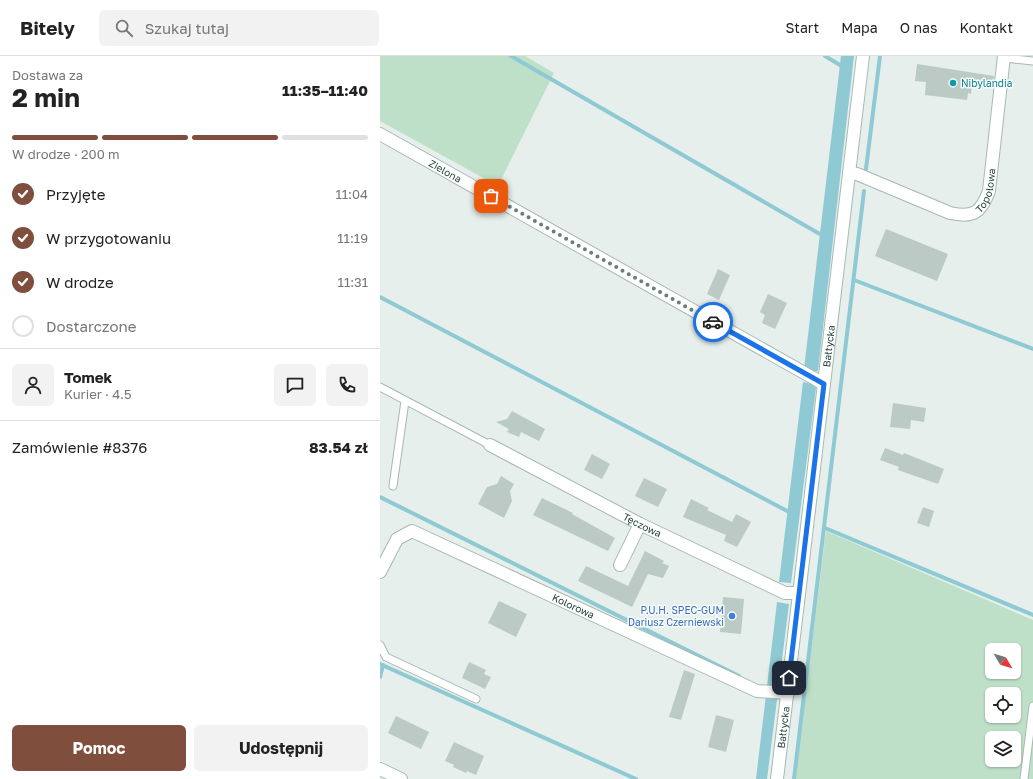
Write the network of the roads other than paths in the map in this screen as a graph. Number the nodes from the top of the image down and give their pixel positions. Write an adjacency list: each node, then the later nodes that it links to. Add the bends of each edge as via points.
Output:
1 (863, 56): 5 (street, Bałtycka)
2 (1004, 57): 3 (lane); 5 (street, Topolowa, via 989,191 984,205 975,213 964,216 950,213 857,174)
3 (1033, 61)
4 (380, 134): 6 (street, Zielona)
5 (849, 173): 6 (street, Bałtycka)
6 (824, 384): 14 (street, Bałtycka)
7 (380, 387): 8 (lane)
8 (405, 400): 9 (lane); 10 (lane)
9 (490, 446): 11 (street, Tęczowa)
10 (393, 486)
11 (640, 524): 12 (street); 14 (street, Tęczowa, via 784,593)
12 (620, 565)
13 (380, 572): 16 (street, Kolorowa, via 397,539 412,530 757,691)
14 (799, 593): 16 (street, Bałtycka)
15 (380, 644): 17 (lane, via 386,657)
16 (783, 693): 23 (street, Bałtycka)
17 (476, 700)
18 (1033, 706): 19 (lane)
19 (1025, 768): 20 (lane); 24 (lane)
20 (1033, 768)
21 (380, 769): 22 (street)
22 (401, 779)
23 (777, 779)
24 (1024, 779)

